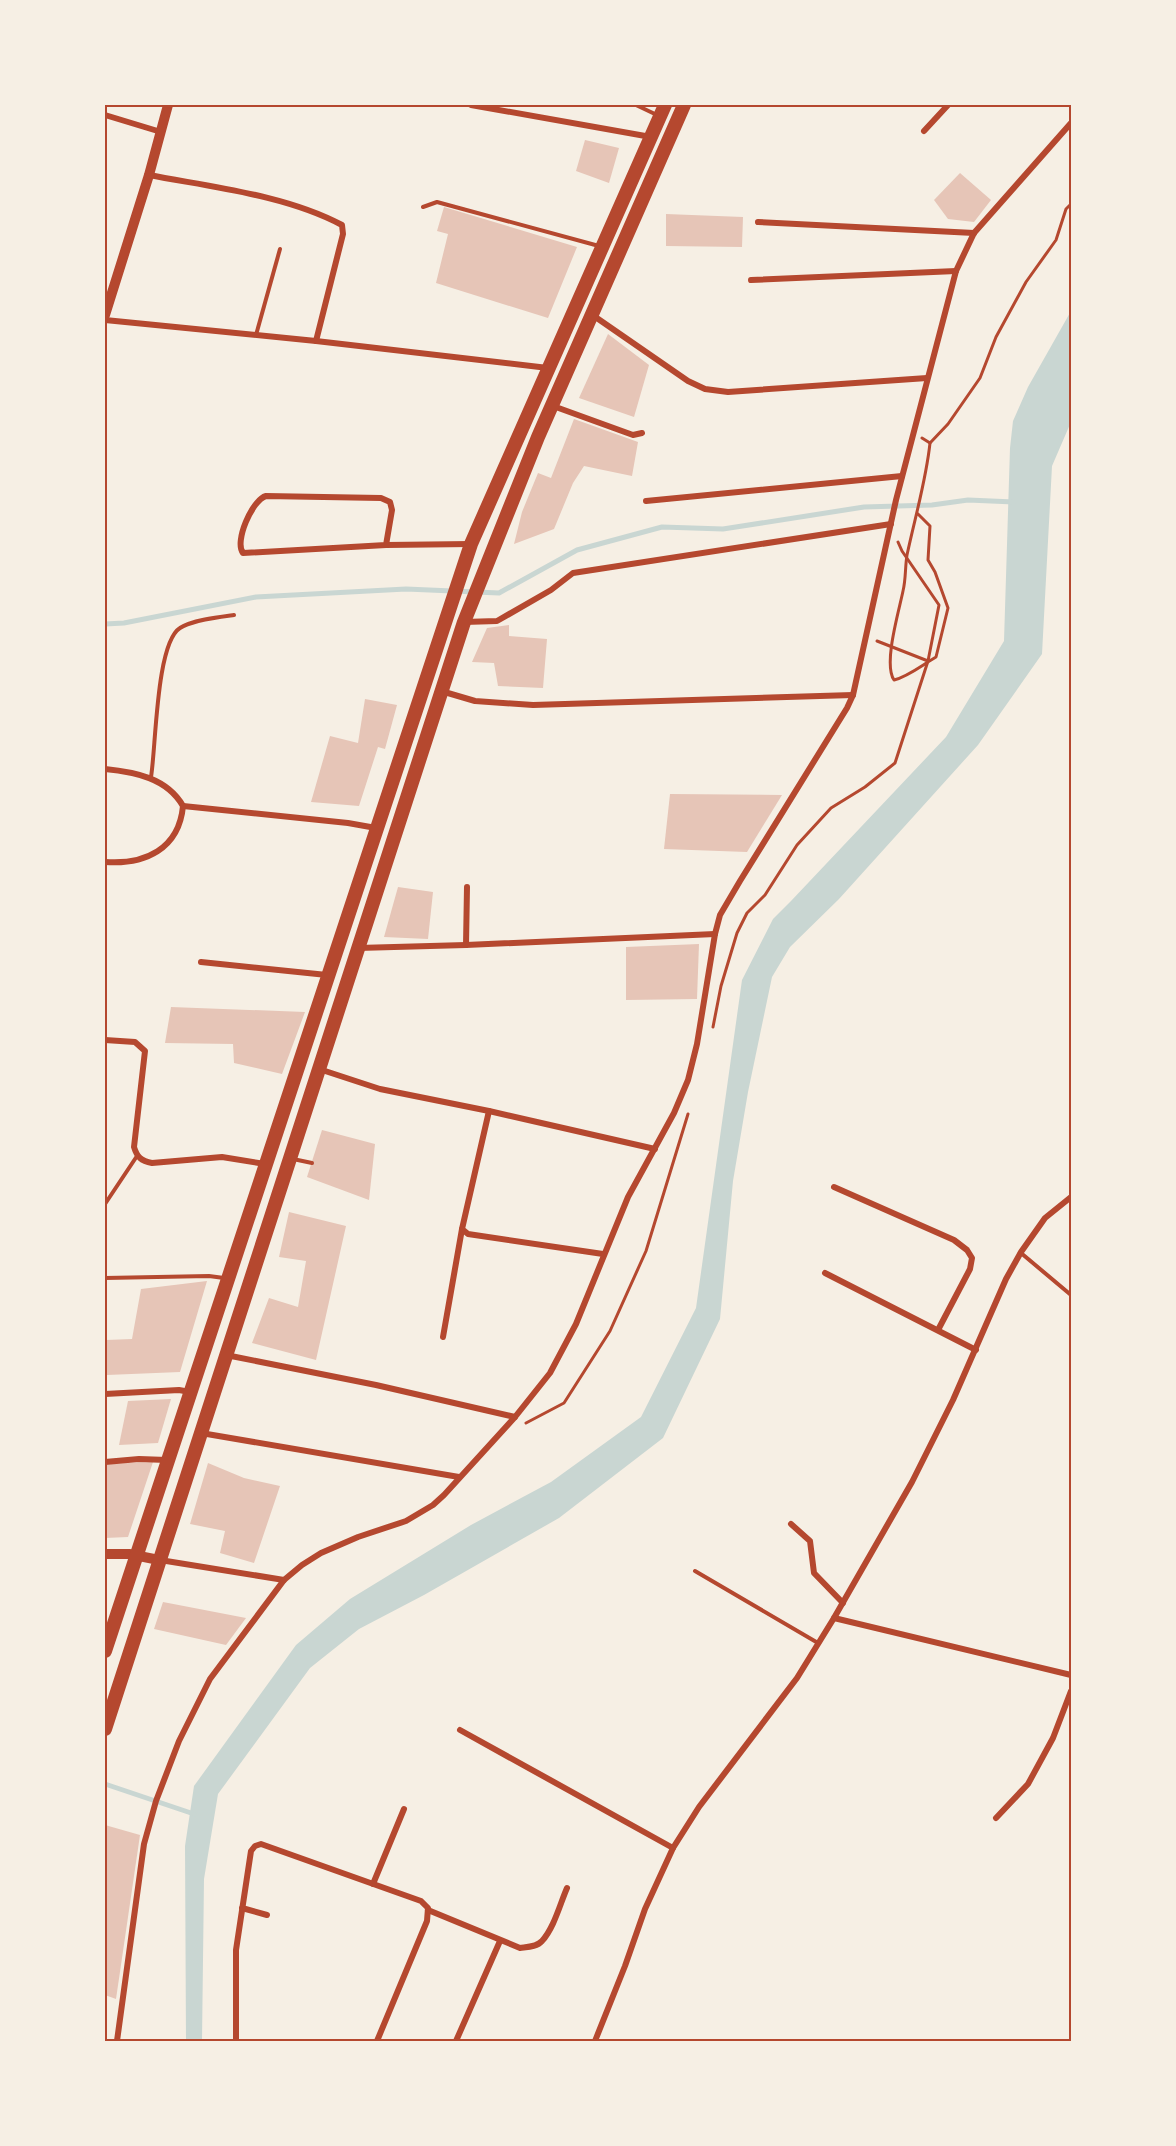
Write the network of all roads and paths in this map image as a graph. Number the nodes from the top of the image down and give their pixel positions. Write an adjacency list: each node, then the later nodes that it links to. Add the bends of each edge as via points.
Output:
1 (168, 105): 10 (street)
2 (471, 105): 11 (street)
3 (636, 105): 6 (lane)
4 (684, 105): 21 (main road)
5 (948, 105): 9 (street)
6 (663, 110): 11 (main road)
7 (105, 116): 10 (street)
8 (1071, 123): 16 (street)
9 (924, 131)
10 (161, 132): 12 (street)
11 (651, 137): 17 (main road)
12 (149, 175): 22 (street); 24 (street, via 263,197 342,225)
13 (1071, 204): 30 (path, via 1056,240 1026,282 996,337 980,378)
14 (423, 207): 17 (lane, via 437,202)
15 (758, 222): 16 (street)
16 (974, 233): 19 (street)
17 (602, 247): 25 (main road)
18 (280, 249): 23 (lane)
19 (956, 271): 20 (street); 26 (street)
20 (751, 280)
21 (591, 314): 26 (street, via 705,389 728,392); 27 (main road)
22 (105, 318): 23 (street)
23 (256, 335): 24 (street)
24 (316, 341): 25 (street)
25 (548, 368): 36 (main road)
26 (927, 378): 29 (street)
27 (553, 406): 28 (street, via 633,435); 39 (main road)
28 (642, 433)
29 (912, 434): 30 (path); 31 (street)
30 (930, 443): 33 (path)
31 (902, 476): 32 (street); 34 (street)
32 (646, 501)
33 (917, 513): 37 (path); 42 (path, via 930,526 928,560 948,608 936,657)
34 (891, 524): 37 (path); 39 (street, via 573,573 497,621); 40 (street)
35 (386, 545): 35 (street, via 243,553 239,542 259,498 381,498 390,502 392,510); 36 (street)
36 (469, 550): 48 (main road)
37 (906, 558): 41 (path); 42 (path, via 939,605)
38 (234, 615): 46 (lane, via 181,627 173,634 159,686)
39 (464, 622): 43 (main road)
40 (866, 636): 41 (path); 44 (street)
41 (892, 648): 42 (path); 42 (path, via 889,674 894,680 904,678)
42 (928, 661): 56 (path, via 895,763 831,808 796,845 765,896 747,913 721,986)
43 (440, 691): 44 (street, via 475,700 533,705); 53 (main road)
44 (853, 695): 51 (street, via 720,915)
45 (105, 769): 46 (street)
46 (152, 777): 47 (street, via 178,797)
47 (183, 806): 48 (street); 49 (street, via 178,831 168,844 153,854)
48 (376, 828): 55 (main road)
49 (105, 862)
50 (467, 887): 52 (street)
51 (715, 934): 52 (street); 61 (street, via 688,1080)
52 (466, 945): 53 (street)
53 (358, 948): 58 (main road)
54 (201, 962): 55 (street)
55 (328, 975): 65 (main road)
56 (713, 1028)
57 (105, 1040): 62 (street, via 135,1042 145,1051 134,1147)
58 (319, 1068): 60 (street, via 380,1089); 63 (main road)
59 (690, 1108): 83 (path, via 646,1251 610,1331 564,1403)
60 (489, 1111): 61 (street); 69 (street)
61 (655, 1149): 71 (street)
62 (137, 1156): 65 (street, via 152,1163 222,1157); 68 (lane)
63 (289, 1159): 64 (lane); 79 (main road)
64 (312, 1163)
65 (265, 1164): 74 (main road)
66 (834, 1187): 76 (street, via 954,1240 967,1250 972,1258 970,1269)
67 (1071, 1197): 70 (street, via 1045,1218)
68 (105, 1204)
69 (462, 1228): 71 (street, via 468,1233); 77 (street)
70 (1021, 1252): 75 (lane); 78 (street)
71 (603, 1254): 82 (street, via 562,1350)
72 (825, 1273): 76 (street)
73 (105, 1278): 74 (lane)
74 (228, 1278): 80 (main road)
75 (1071, 1295)
76 (938, 1330): 78 (street)
77 (443, 1337)
78 (976, 1350): 94 (street, via 912,1482)
79 (226, 1355): 82 (street, via 376,1384); 84 (main road)
80 (190, 1392): 81 (street); 85 (main road)
81 (105, 1394)
82 (515, 1417): 87 (street)
83 (522, 1425)
84 (201, 1432): 87 (street); 91 (main road)
85 (168, 1460): 86 (street); 90 (main road)
86 (105, 1462)
87 (459, 1477): 93 (street, via 420,1514 321,1553)
88 (790, 1524): 94 (street, via 810,1541 814,1573)
89 (105, 1554): 90 (street)
90 (137, 1555): 91 (street); 97 (main road)
91 (159, 1560): 93 (street); 100 (main road)
92 (695, 1571): 96 (lane)
93 (284, 1580): 111 (street, via 210,1679 179,1741 156,1802 144,1844)
94 (843, 1603): 95 (street)
95 (834, 1618): 96 (street); 98 (street)
96 (819, 1643): 104 (street)
97 (105, 1651)
98 (1071, 1676)
99 (1071, 1691): 103 (street, via 1053,1738 1028,1784)
100 (105, 1729)
101 (460, 1730): 104 (street)
102 (404, 1809): 105 (street)
103 (996, 1818)
104 (673, 1848): 115 (street, via 645,1909)
105 (374, 1884): 107 (street, via 261,1844 251,1851); 108 (street, via 421,1901)
106 (567, 1888): 110 (street, via 541,1942 520,1948)
107 (242, 1908): 109 (street); 112 (street, via 236,1950)
108 (428, 1910): 110 (street); 113 (street, via 427,1921)
109 (267, 1916)
110 (500, 1941): 114 (street)
111 (117, 2041)
112 (236, 2041)
113 (377, 2041)
114 (456, 2041)
115 (595, 2041)

